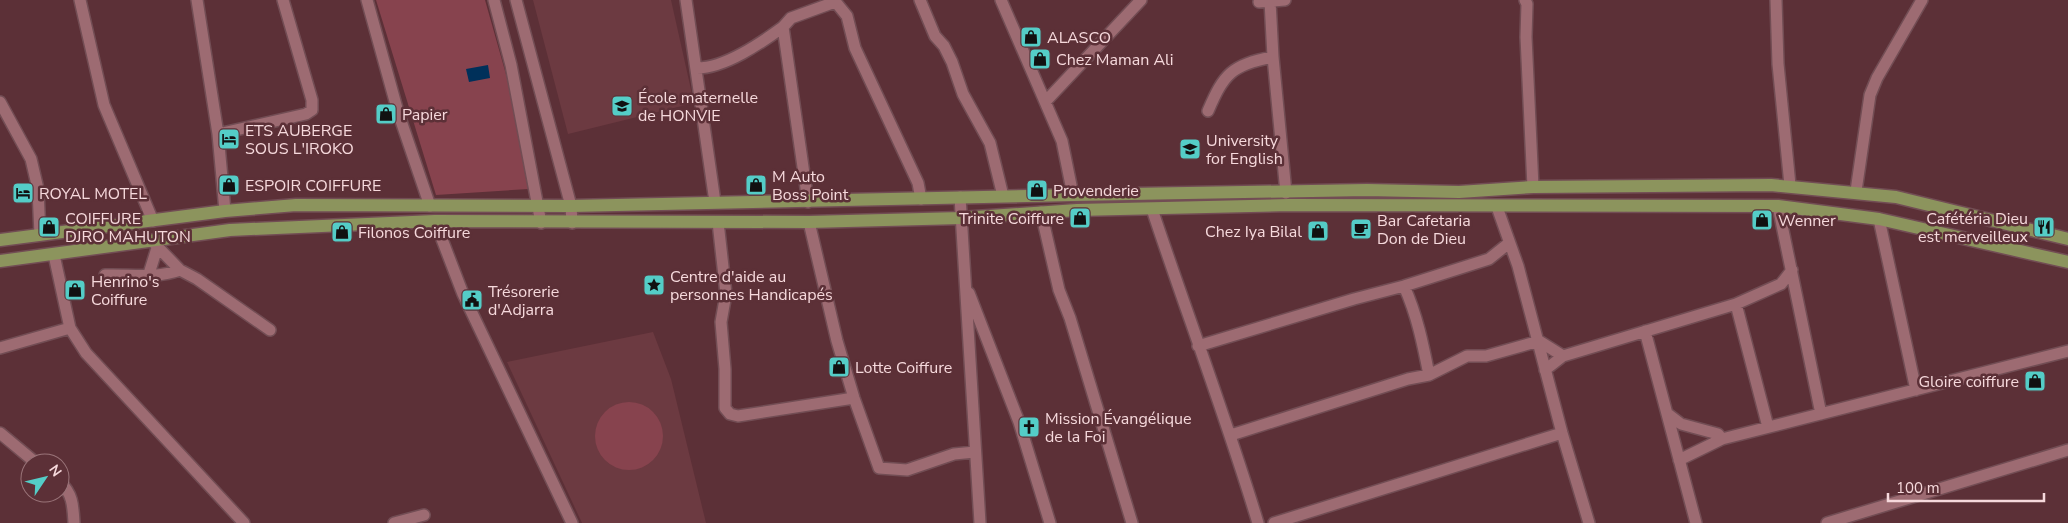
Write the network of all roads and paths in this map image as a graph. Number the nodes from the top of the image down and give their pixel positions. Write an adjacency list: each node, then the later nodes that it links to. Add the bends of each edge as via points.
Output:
1 (80, 0): 46 (street, via 104,105)
2 (197, 0): 25 (street)
3 (283, 0): 25 (street, via 312,100 312,110)
4 (367, 0): 36 (street, via 398,112)
5 (494, 0): 20 (street)
6 (516, 0): 19 (street)
7 (686, 0): 21 (street)
8 (920, 0): 31 (street, via 935,36 952,62 963,94 990,143)
9 (1001, 0): 22 (street)
10 (1141, 0): 22 (street)
11 (1285, 0): 16 (street)
12 (1524, 0): 27 (street, via 1527,4)
13 (1776, 0): 26 (street, via 1778,64)
14 (1922, 0): 28 (street, via 1870,95)
15 (834, 1): 17 (street, via 791,18); 32 (street, via 847,16 855,48 918,182)
16 (1264, 1): 18 (street)
17 (783, 27): 21 (street, via 740,54 707,68); 35 (street)
18 (1273, 57): 24 (street, via 1256,60 1227,74); 29 (street)
19 (532, 58): 20 (street); 38 (street)
20 (511, 65): 37 (street)
21 (697, 68): 34 (street)
22 (1046, 101): 30 (street, via 1062,141)
23 (0, 102): 52 (street, via 32,159 38,189)
24 (1208, 112)
25 (218, 134): 42 (street)
26 (1790, 185): 27 (main road); 28 (main road)
27 (1533, 187): 29 (main road, via 1459,192 1367,190)
28 (1856, 191): 53 (main road, via 1896,197)
29 (1286, 193): 30 (main road)
30 (1073, 194): 31 (main road)
31 (1003, 196): 33 (main road)
32 (921, 198): 33 (main road); 35 (main road)
33 (960, 198): 44 (street)
34 (715, 202): 35 (main road); 38 (main road)
35 (808, 202)
36 (430, 206): 37 (main road); 42 (main road, via 296,205)
37 (539, 206): 38 (main road); 50 (street)
38 (571, 206): 51 (street)
39 (1778, 206): 40 (main road); 45 (main road); 63 (street)
40 (1497, 207): 41 (main road, via 1289,205); 55 (street)
41 (1152, 209): 43 (main road); 73 (street)
42 (225, 210): 46 (main road)
43 (1041, 212): 44 (main road); 102 (street, via 1059,290)
44 (961, 218): 49 (main road); 66 (street)
45 (1879, 219): 60 (main road); 79 (street)
46 (153, 221): 52 (main road)
47 (435, 222): 50 (main road); 56 (main road, via 230,230); 99 (street, via 463,294)
48 (718, 222): 49 (main road); 51 (main road); 80 (street, via 726,294 721,322 725,408 738,416)
49 (810, 222): 80 (street, via 837,341)
50 (541, 223): 51 (main road)
51 (572, 223)
52 (40, 236): 54 (main road)
53 (2068, 239)
54 (0, 240)
55 (1509, 243): 58 (street); 61 (street)
56 (155, 245): 57 (main road); 62 (street); 65 (street)
57 (54, 255): 59 (main road); 69 (street)
58 (1496, 255): 61 (street); 67 (street)
59 (0, 261)
60 (2068, 262)
61 (1518, 266): 72 (street)
62 (180, 270): 65 (street); 70 (street)
63 (1792, 270): 68 (street, via 1781,284); 82 (street)
64 (105, 275): 65 (street)
65 (148, 277)
66 (965, 282): 91 (street); 101 (street, via 1019,422)
67 (1404, 286): 73 (street); 78 (street, via 1422,333)
68 (1736, 304): 71 (street); 84 (street)
69 (70, 328): 74 (street); 97 (street, via 86,353)
70 (270, 330)
71 (1645, 331): 76 (street); 81 (street)
72 (1539, 341): 76 (street); 77 (street); 78 (street, via 1486,356 1467,356)
73 (1198, 346): 87 (street)
74 (0, 348)
75 (2068, 351): 79 (street)
76 (1563, 356): 77 (street)
77 (1545, 370): 86 (street)
78 (1429, 375): 87 (street)
79 (1916, 390): 82 (street)
80 (854, 398): 91 (street, via 877,465 882,469 907,470 954,454)
81 (1668, 414): 83 (street); 88 (street)
82 (1821, 414): 84 (street)
83 (1689, 427): 88 (street); 89 (street, via 1718,434)
84 (1768, 427): 89 (street)
85 (0, 433): 92 (street)
86 (1562, 433): 104 (street); 105 (street)
87 (1231, 435): 103 (street)
88 (1674, 438): 93 (street)
89 (1722, 439): 93 (street)
90 (2068, 450): 107 (street)
91 (975, 452): 100 (street)
92 (24, 453)
93 (1679, 460): 106 (street)
94 (70, 495): 96 (street)
95 (424, 515): 98 (street)
96 (74, 523)
97 (244, 523)
98 (394, 523)
99 (572, 523)
100 (980, 523)
101 (1050, 523)
102 (1132, 523)
103 (1258, 523)
104 (1274, 523)
105 (1589, 523)
106 (1696, 523)
107 (1827, 523)

